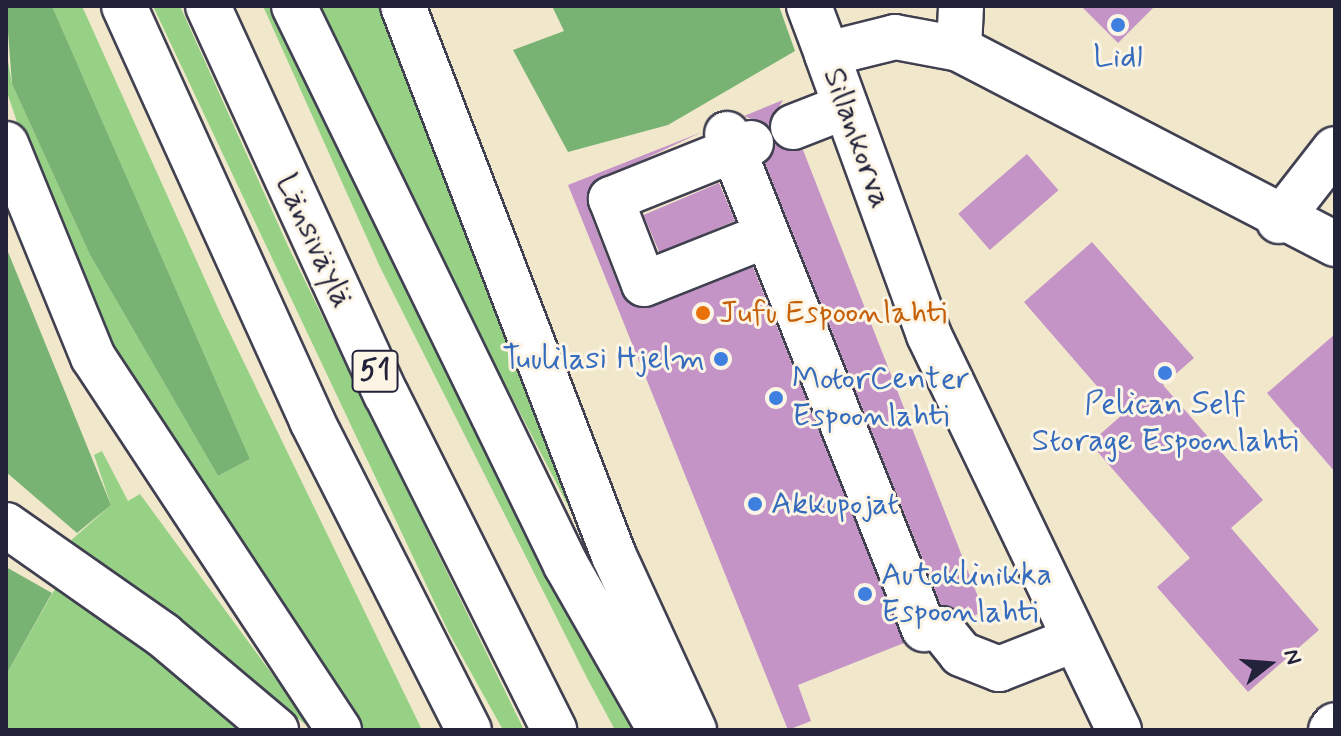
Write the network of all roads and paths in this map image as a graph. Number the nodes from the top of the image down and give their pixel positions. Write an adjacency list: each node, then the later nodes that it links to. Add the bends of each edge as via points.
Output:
1 (124, 6): 21 (main road, 51, via 312,421)
2 (208, 6): 22 (main road, Länsiväylä / 51, via 386,394)
3 (294, 6): 23 (main road, via 566,565)
4 (403, 6): 24 (main road, via 614,556)
5 (809, 6): 8 (main road)
6 (961, 6): 7 (main road)
7 (959, 49): 8 (main road, Sillankorva, via 895,37); 13 (main road, Sillankorva)
8 (827, 54): 9 (main road, Sillankorva)
9 (844, 107): 10 (main road); 17 (main road, Sillankorva, via 929,335)
10 (793, 127)
11 (6, 144): 20 (main road, via 93,357)
12 (1335, 149): 13 (main road)
13 (1279, 221): 15 (main road, Sillankorva)
14 (767, 235): 14 (main road, via 644,284 611,199 737,142); 17 (main road, via 932,629 969,660 999,669)
15 (1335, 244)
16 (6, 525): 19 (main road, via 163,635)
17 (1073, 640): 25 (main road, Sillankorva)
18 (1335, 725): 26 (main road)
19 (276, 730)
20 (339, 730)
21 (469, 730)
22 (554, 730)
23 (660, 730)
24 (694, 730)
25 (1119, 730)
26 (1331, 730)

